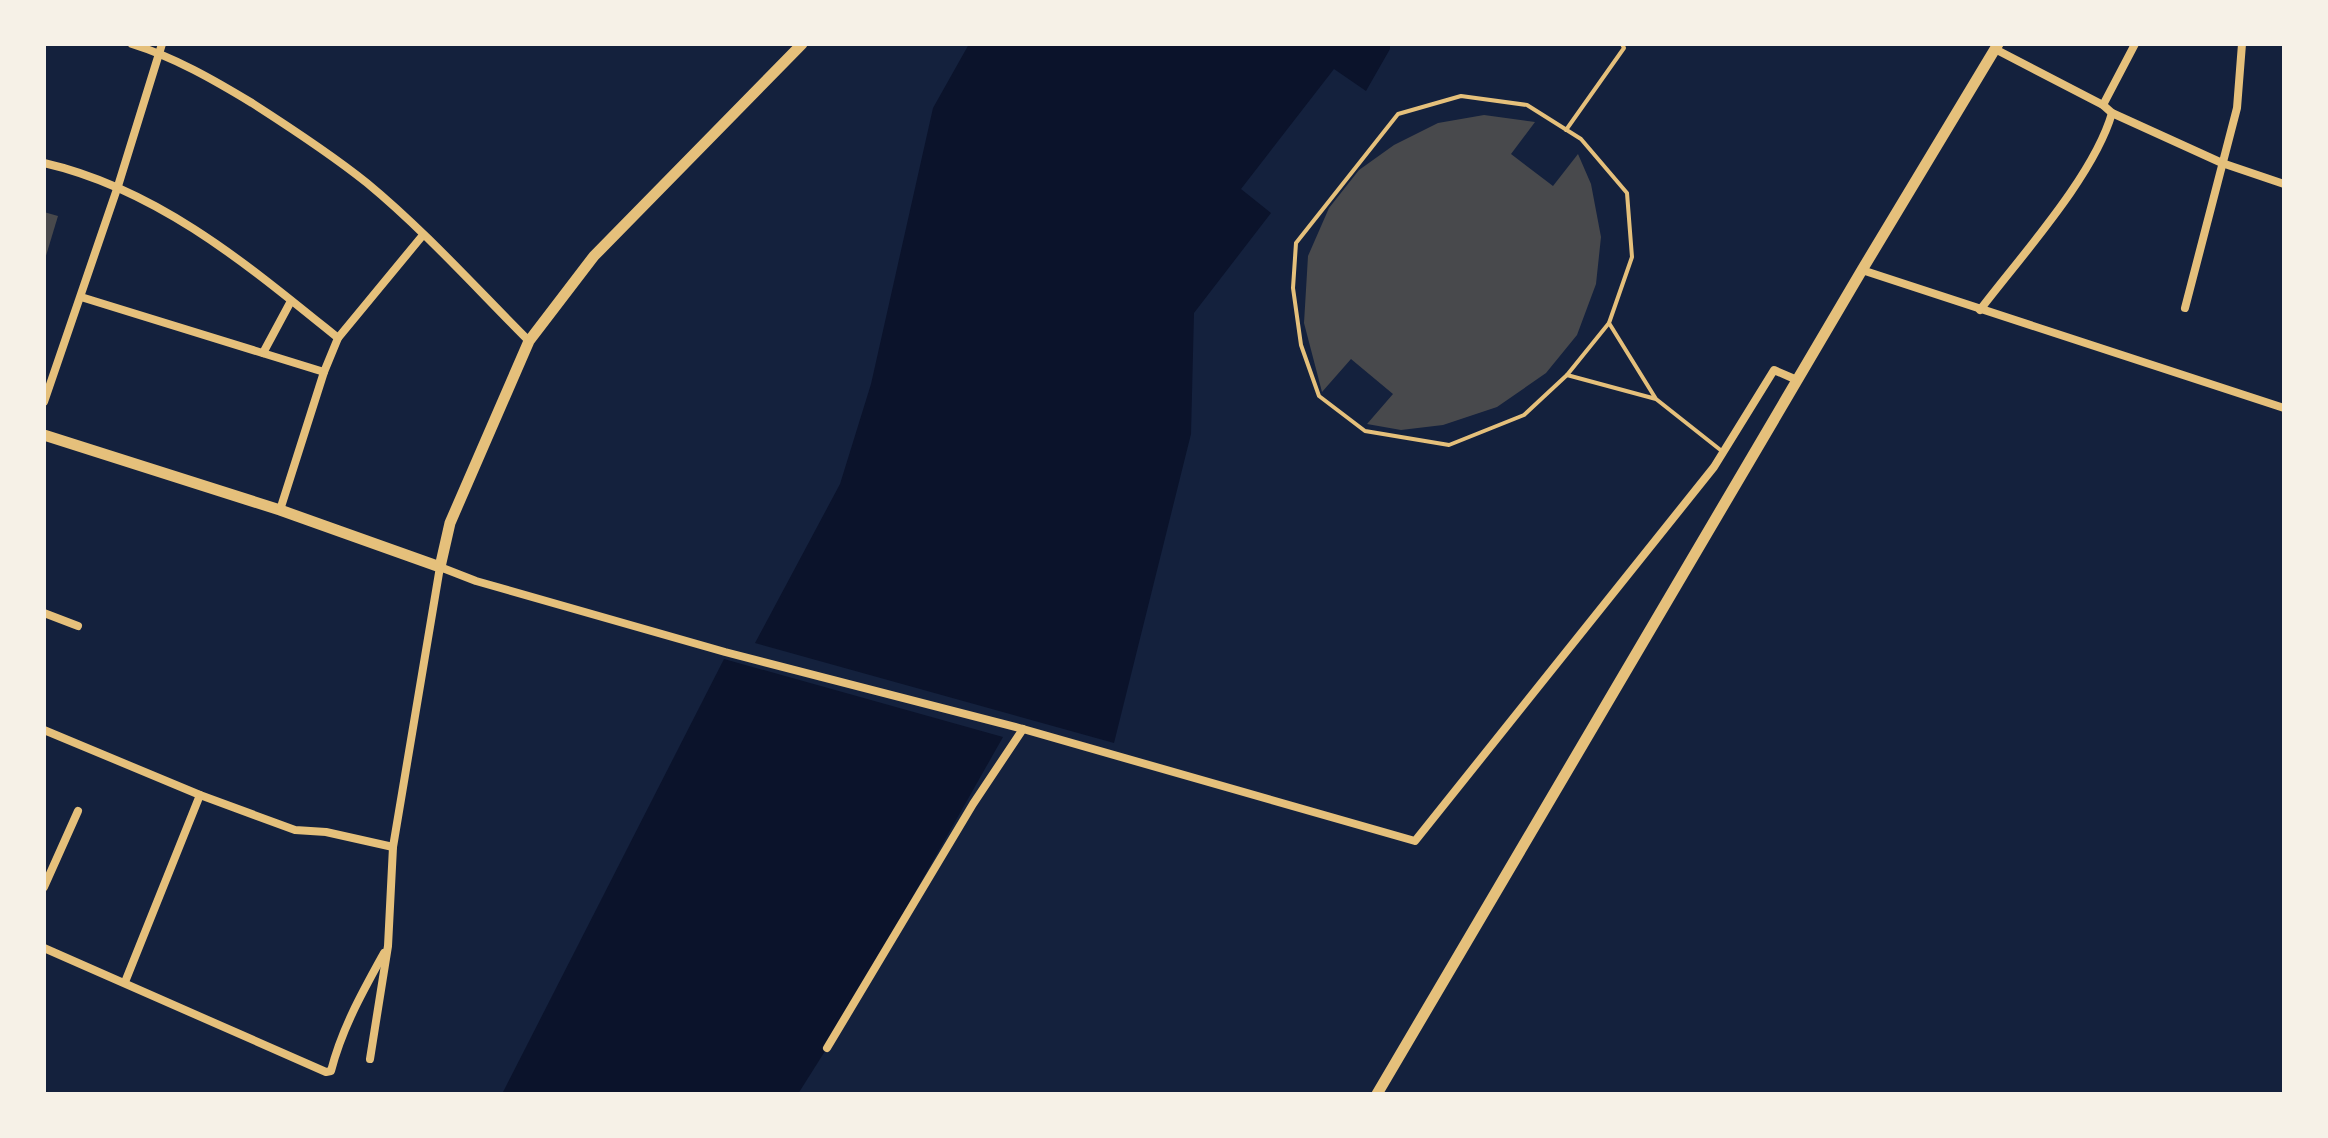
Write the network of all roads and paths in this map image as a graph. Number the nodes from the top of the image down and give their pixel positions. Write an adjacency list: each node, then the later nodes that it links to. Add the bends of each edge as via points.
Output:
1 (132, 44): 7 (street)
2 (802, 44): 23 (street, via 594,256)
3 (1622, 44): 10 (lane)
4 (2135, 44): 8 (street)
5 (2242, 44): 12 (street, via 2237,108)
6 (1997, 46): 8 (street); 16 (street)
7 (160, 48): 14 (street); 15 (street, via 300,134 368,184)
8 (2103, 105): 9 (street)
9 (2112, 113): 12 (street); 20 (street, via 2106,134 2065,199)
10 (1566, 130): 21 (lane, via 1581,139 1627,193 1632,257); 26 (lane, via 1527,105 1461,96 1398,114 1296,243 1293,288 1301,345 1319,396 1365,431 1449,445 1524,415)
11 (44, 163): 14 (street)
12 (2222, 163): 13 (street); 19 (street)
13 (2284, 184)
14 (118, 186): 17 (street); 18 (street, via 224,247)
15 (423, 235): 22 (street); 23 (street)
16 (1862, 270): 20 (street); 27 (street)
17 (81, 297): 24 (street); 29 (street)
18 (291, 301): 22 (street); 24 (street)
19 (2185, 308)
20 (1980, 310): 30 (street)
21 (1609, 323): 26 (lane); 28 (lane)
22 (338, 338): 25 (street)
23 (529, 341): 34 (street, via 450,523)
24 (263, 353): 25 (street)
25 (324, 372): 33 (street)
26 (1567, 375): 28 (lane)
27 (1797, 380): 32 (street, via 1774,370); 48 (street)
28 (1656, 399): 32 (lane)
29 (44, 402)
30 (2284, 408)
31 (44, 435): 33 (street)
32 (1723, 452): 37 (street, via 1415,841)
33 (280, 510): 34 (street)
34 (440, 567): 37 (street, via 725,652); 41 (street)
35 (44, 613): 36 (street)
36 (78, 626)
37 (1023, 729): 46 (street)
38 (44, 730): 39 (street)
39 (200, 795): 41 (street, via 295,830); 45 (street)
40 (78, 811): 42 (street)
41 (393, 847): 43 (street)
42 (44, 887)
43 (388, 946): 45 (street, via 353,1010 331,1071 326,1072); 47 (street)
44 (44, 948): 45 (street)
45 (125, 982)
46 (827, 1048)
47 (370, 1059)
48 (1377, 1094)

